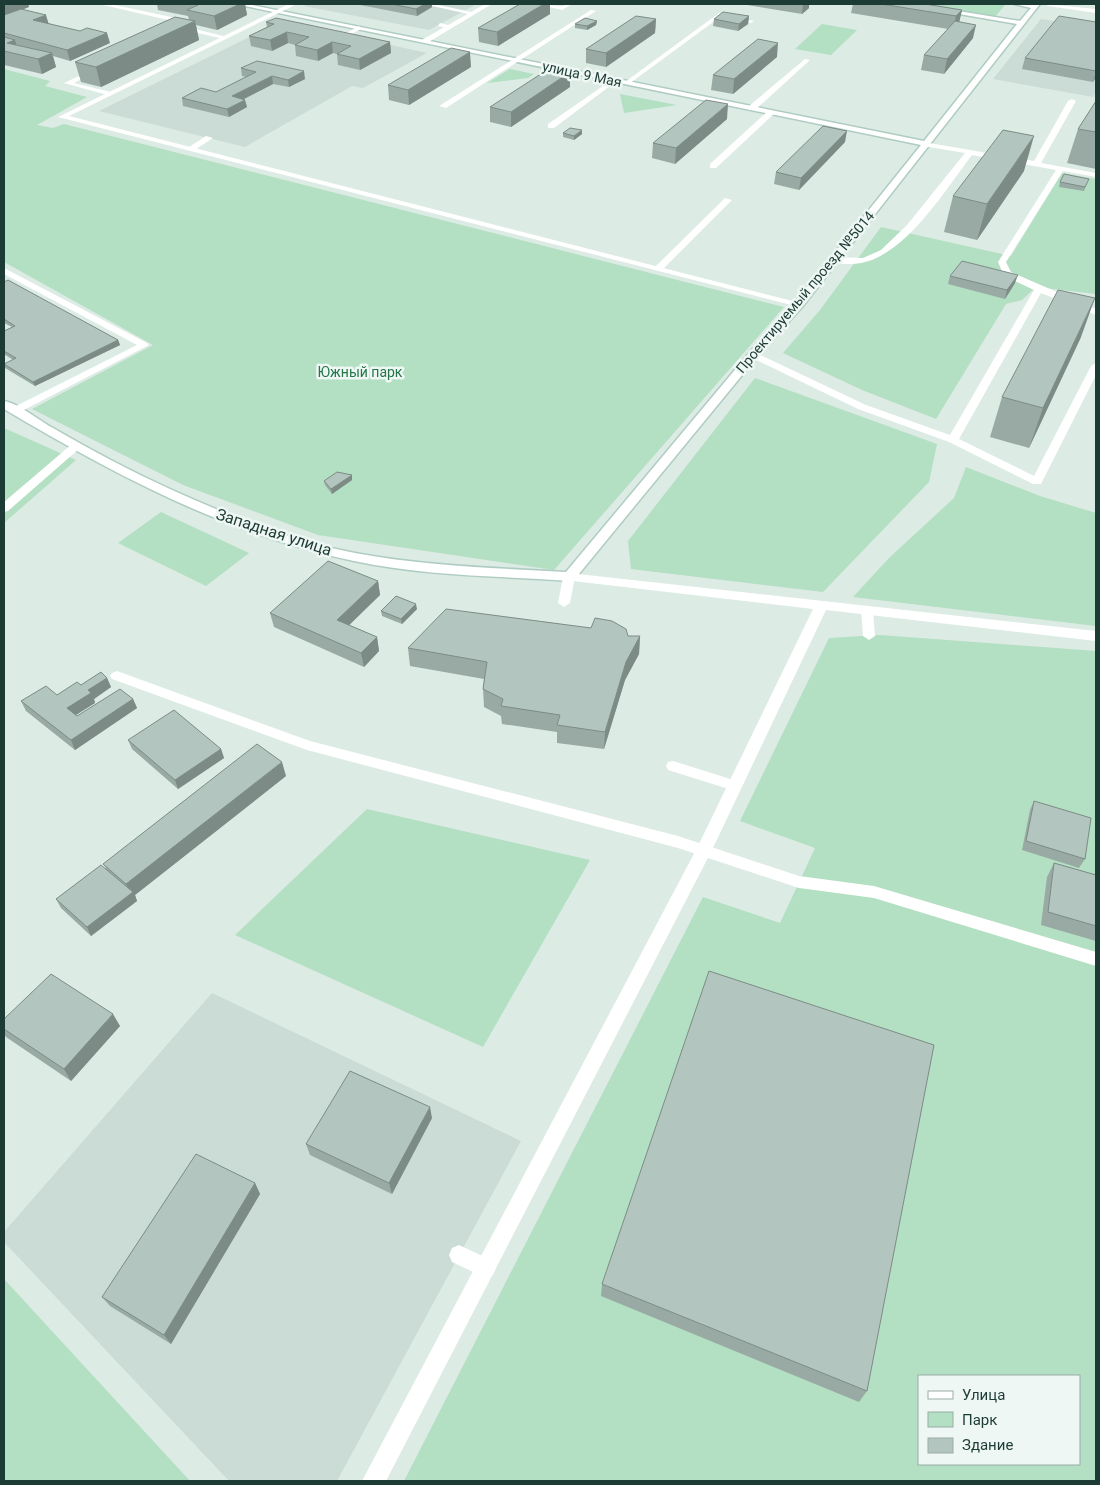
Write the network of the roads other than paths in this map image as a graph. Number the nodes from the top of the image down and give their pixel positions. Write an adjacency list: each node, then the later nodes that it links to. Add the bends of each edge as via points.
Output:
1 (102, 4): 22 (lane, via 183,22 173,26)
2 (238, 4): 13 (street, улица 9 Мая)
3 (294, 4): 13 (street)
4 (426, 4): 15 (lane)
5 (489, 4): 15 (street)
6 (539, 4): 7 (lane, via 562,8)
7 (569, 4)
8 (904, 4): 17 (street)
9 (1017, 4): 11 (street)
10 (1048, 4): 14 (lane)
11 (1036, 5): 17 (street, Проектируемый проезд №5014)
12 (593, 11): 24 (lane)
13 (277, 12): 20 (street, улица 9 Мая); 22 (street)
14 (1096, 12)
15 (474, 13): 19 (street)
16 (751, 21): 28 (lane, via 719,15)
17 (1022, 23): 36 (street, Проектируемый проезд №5014)
18 (440, 25): 19 (lane)
19 (450, 26): 23 (street)
20 (359, 28): 21 (lane); 23 (street, улица 9 Мая)
21 (346, 35)
22 (224, 38): 29 (street)
23 (424, 41): 24 (street, улица 9 Мая)
24 (516, 60): 27 (street, улица 9 Мая); 31 (lane)
25 (807, 60): 32 (lane)
26 (103, 66): 29 (lane, via 67,83)
27 (614, 80): 28 (street, улица 9 Мая); 34 (lane)
28 (627, 83): 32 (street, улица 9 Мая)
29 (108, 94): 37 (street, via 62,117)
30 (1072, 101): 39 (lane)
31 (443, 106)
32 (752, 108): 33 (street, улица 9 Мая)
33 (772, 112): 36 (street, улица 9 Мая); 40 (lane)
34 (551, 126)
35 (209, 138): 37 (lane)
36 (926, 144): 38 (lane); 44 (street, Проектируемый проезд №5014)
37 (190, 149): 45 (street)
38 (970, 152): 39 (lane); 44 (lane, via 912,225 889,248 874,258 862,261)
39 (1036, 164): 41 (lane)
40 (713, 166)
41 (1061, 168): 42 (lane); 47 (lane, via 1002,262 1007,274)
42 (1096, 175)
43 (728, 200): 45 (lane)
44 (834, 260): 48 (street, Проектируемый проезд №5014)
45 (659, 268): 48 (street)
46 (4, 271): 52 (lane, via 144,345)
47 (1039, 289): 49 (lane); 53 (lane)
48 (799, 304): 50 (street, Проектируемый проезд №5014)
49 (1096, 312)
50 (753, 355): 53 (lane, via 862,407); 56 (street, Проектируемый проезд №5014)
51 (1096, 366): 53 (lane, via 1037,482)
52 (9, 408): 54 (street, Западная улица)
53 (953, 440)
54 (76, 446): 55 (street); 56 (street, Западная улица, via 154,487 223,516 324,550 408,565)
55 (4, 508)
56 (569, 577): 57 (lane); 58 (street, Западная улица)
57 (564, 603)
58 (822, 605): 59 (street, Западная улица); 64 (street)
59 (867, 610): 60 (lane); 61 (street, Западная улица)
60 (869, 636)
61 (1096, 636)
62 (117, 676): 65 (lane, via 307,745)
63 (674, 766): 64 (lane)
64 (736, 786): 65 (street)
65 (704, 850): 66 (lane, via 799,882 874,892); 68 (street)
66 (1096, 959)
67 (460, 1255): 68 (lane)
68 (486, 1268): 69 (street)
69 (374, 1481)

